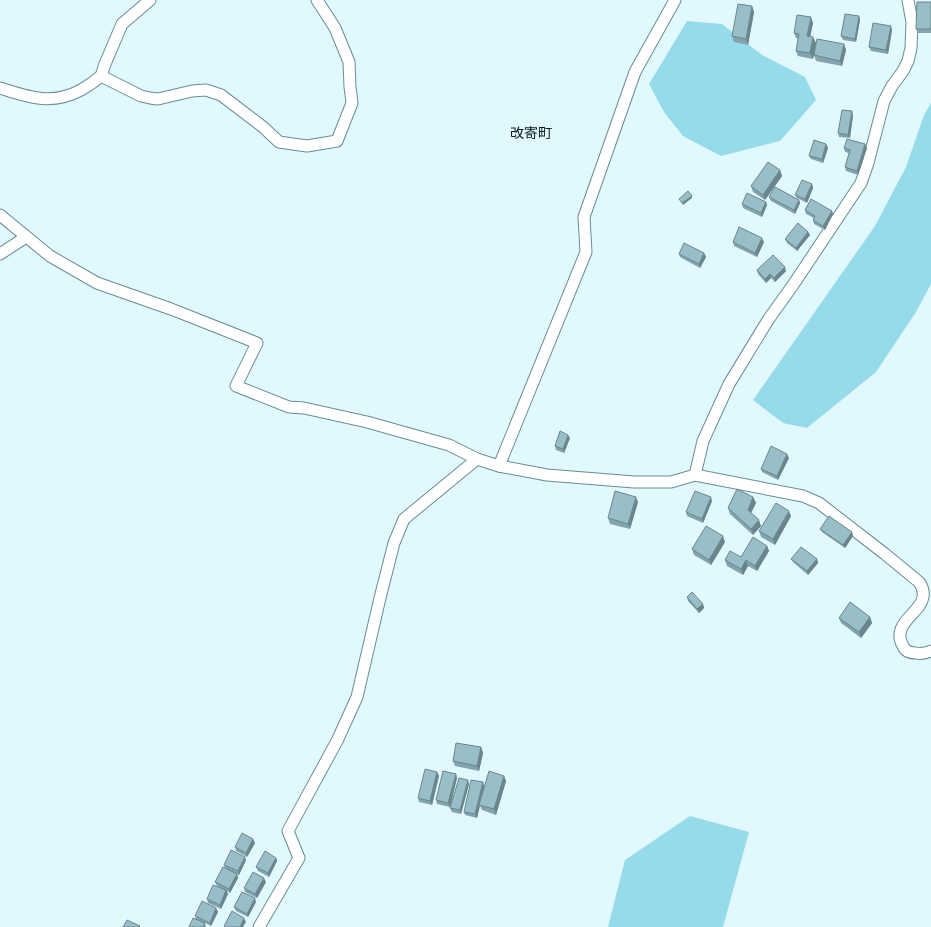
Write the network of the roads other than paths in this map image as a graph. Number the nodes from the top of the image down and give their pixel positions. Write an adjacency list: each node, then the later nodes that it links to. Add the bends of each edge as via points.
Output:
1 (150, 0): 5 (street, via 122,24)
2 (317, 0): 5 (street, via 335,28 349,62 352,103 337,141 307,146 279,142 221,95 206,90 158,99 150,98)
3 (675, 0): 11 (street, via 636,72 584,217 586,252)
4 (908, 0): 12 (street, via 912,22 908,61 884,101 861,183 768,320 729,384 703,441)
5 (101, 76): 6 (street, via 80,90 50,100)
6 (0, 88)
7 (0, 215): 8 (street)
8 (26, 237): 9 (street); 10 (street, via 50,256 97,283 171,309 257,344 236,386 289,407 367,422 449,445)
9 (0, 254)
10 (477, 459): 11 (street); 14 (street, via 404,518 394,543 357,697 337,741 288,831 299,858)
11 (499, 466): 12 (street, via 548,474 634,482 671,482)
12 (695, 475): 13 (street, via 803,496 819,504 919,582 922,586 922,602 905,622 900,640 909,652)
13 (931, 651)
14 (259, 927)

